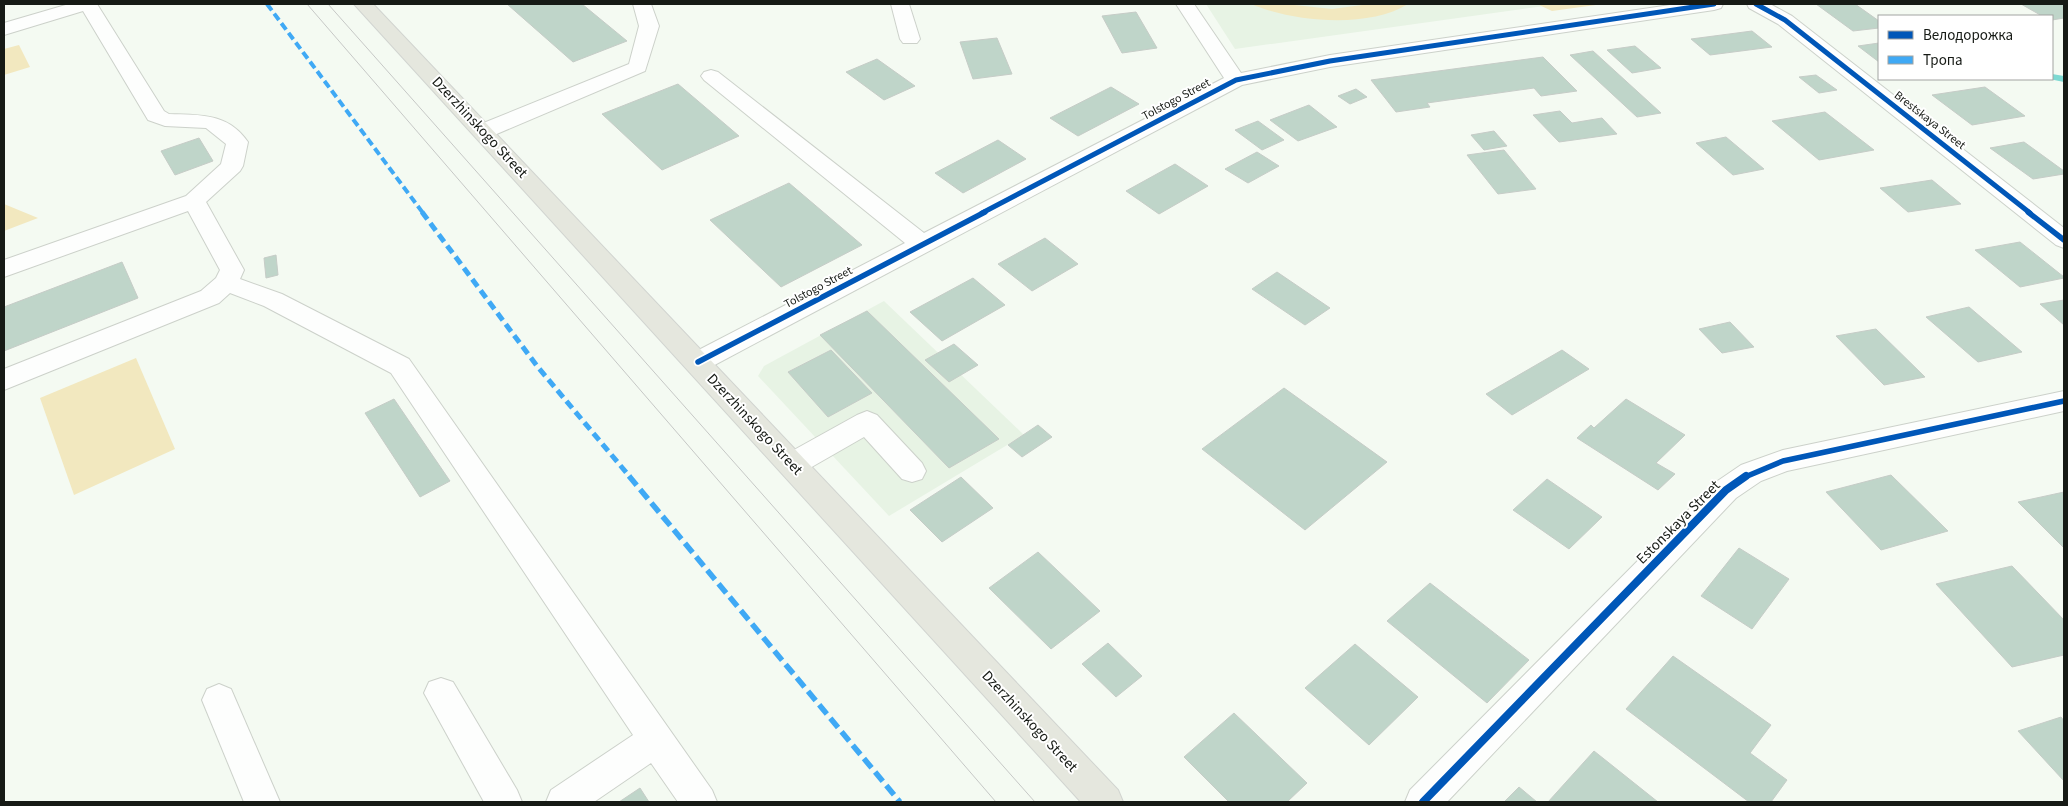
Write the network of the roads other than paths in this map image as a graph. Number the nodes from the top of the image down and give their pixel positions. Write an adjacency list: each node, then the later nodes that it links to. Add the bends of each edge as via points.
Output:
1 (88, 4): 8 (street); 13 (street, via 156,115 165,120 212,122 237,142 232,166)
2 (363, 4): 12 (main road, Dzerzhinskogo Street)
3 (642, 4): 12 (street, via 649,26 638,67)
4 (900, 4): 9 (street)
5 (1185, 4): 11 (street)
6 (1714, 4): 11 (street, Tolstogo Street, via 1330,62)
7 (1756, 4): 14 (street, Brestskaya Street, via 1785,20)
8 (4, 30)
9 (910, 39)
10 (711, 76): 15 (street)
11 (1236, 80): 15 (street, Tolstogo Street)
12 (484, 131): 18 (main road, Dzerzhinskogo Street)
13 (194, 201): 16 (street); 17 (street, via 232,270)
14 (2064, 240)
15 (923, 245): 18 (street, Tolstogo Street)
16 (4, 269)
17 (226, 283): 19 (street, via 210,297); 25 (street, via 273,300 400,366)
18 (698, 362): 21 (main road, Dzerzhinskogo Street)
19 (4, 380)
20 (2064, 401): 31 (street, Estonskaya Street, via 1783,461 1750,473 1726,490)
21 (793, 464): 22 (street, via 867,422); 30 (main road, Dzerzhinskogo Street)
22 (912, 471)
23 (441, 693): 27 (street)
24 (218, 700): 26 (street)
25 (656, 740): 28 (street); 29 (street)
26 (262, 802)
27 (504, 802)
28 (564, 802)
29 (698, 802)
30 (1105, 802)
31 (1423, 802)

